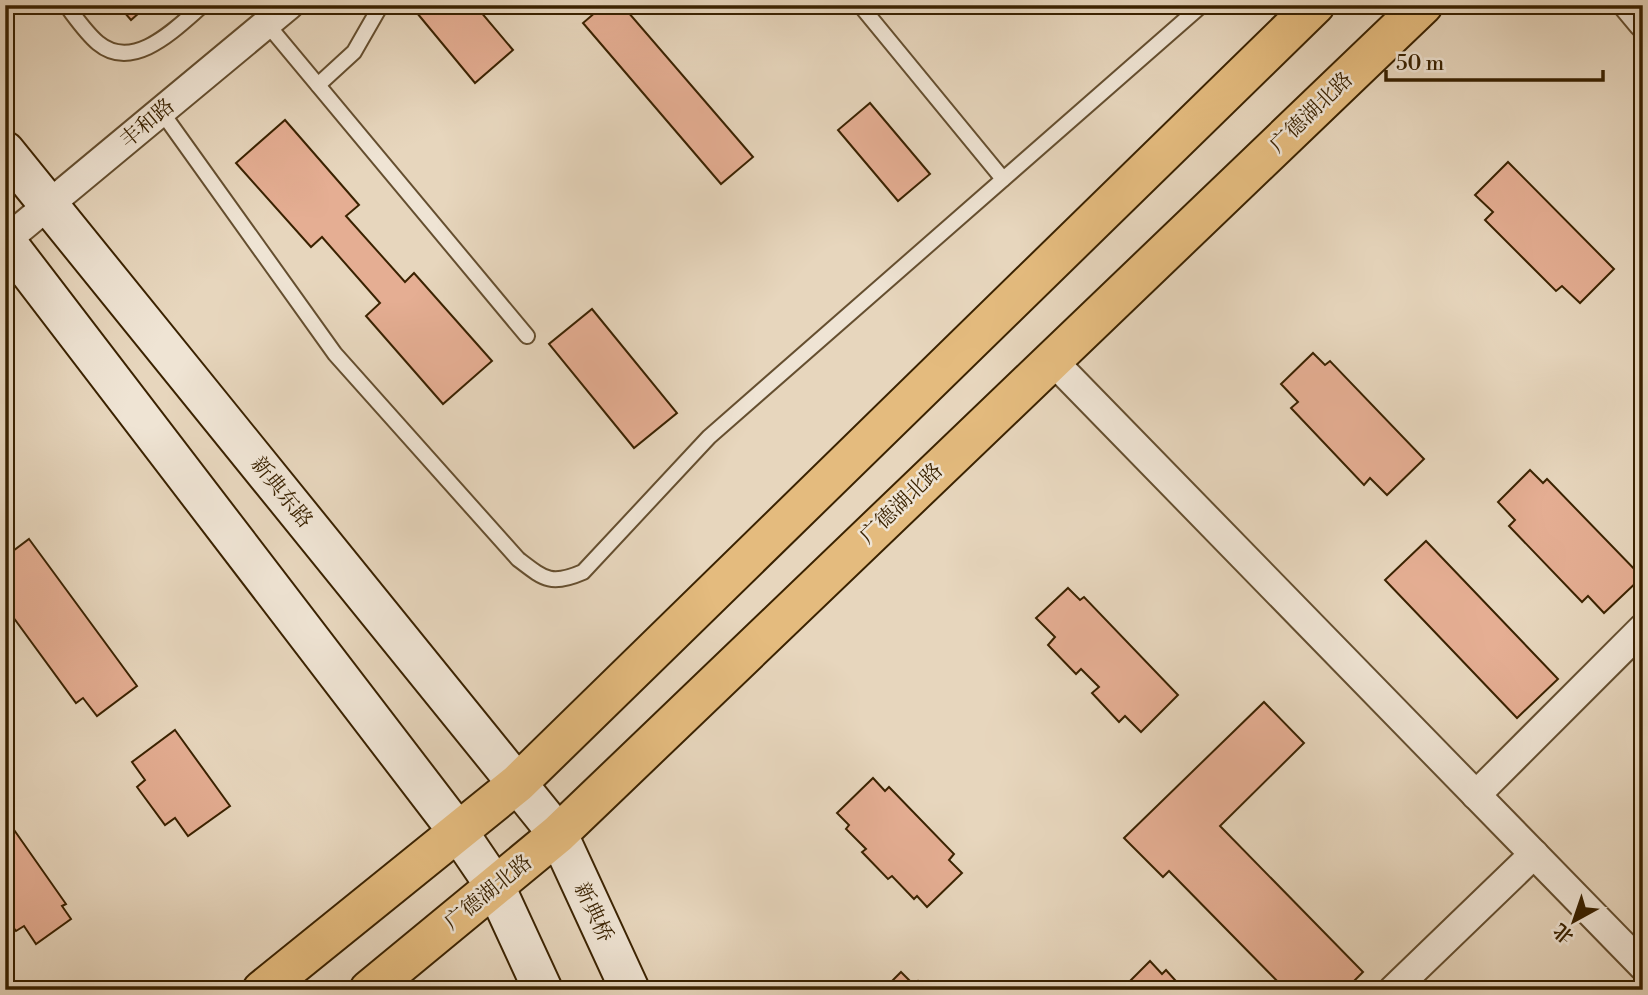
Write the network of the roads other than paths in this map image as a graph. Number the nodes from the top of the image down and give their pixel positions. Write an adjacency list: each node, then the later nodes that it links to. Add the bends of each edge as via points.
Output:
1 (66, 5): 2 (lane, via 100,45 129,54 160,42)
2 (203, 5)
3 (289, 5): 11 (street, 丰和路)
4 (381, 5): 12 (lane, via 354,52)
5 (860, 5): 15 (lane)
6 (1202, 5): 15 (lane)
7 (1315, 5): 21 (main road)
8 (1423, 5): 19 (main road, 广德湖北路)
9 (1628, 5): 10 (street)
10 (1643, 23)
11 (267, 24): 12 (lane); 13 (street, 丰和路)
12 (318, 85): 18 (lane)
13 (161, 111): 15 (lane, via 335,354 518,559 544,578 562,581 583,572 709,437); 16 (street, 丰和路)
14 (5, 151): 16 (main road, 新典东路)
15 (1003, 179)
16 (49, 204): 17 (street, 丰和路); 21 (main road, 新典东路)
17 (5, 240): 23 (main road)
18 (527, 336)
19 (1051, 359): 22 (street); 24 (main road, 广德湖北路)
20 (1643, 628): 22 (street)
21 (518, 783): 23 (main road); 24 (main road, 新典东路)
22 (1476, 795): 25 (street)
23 (458, 833): 26 (main road); 28 (main road)
24 (558, 834): 26 (main road, 广德湖北路); 31 (main road, 新典桥)
25 (1534, 854): 27 (street); 32 (street)
26 (495, 886): 29 (main road, 广德湖北路); 30 (main road)
27 (1643, 966)
28 (262, 990)
29 (369, 990)
30 (542, 990)
31 (630, 990)
32 (1393, 990)

